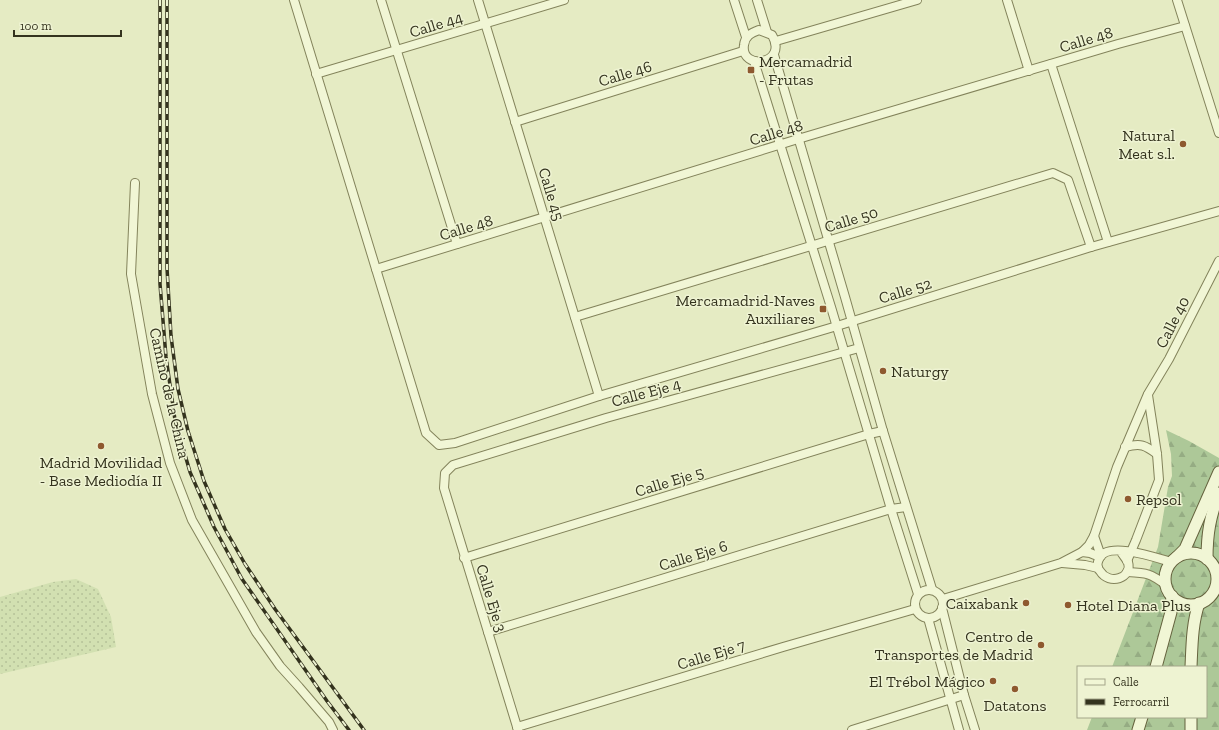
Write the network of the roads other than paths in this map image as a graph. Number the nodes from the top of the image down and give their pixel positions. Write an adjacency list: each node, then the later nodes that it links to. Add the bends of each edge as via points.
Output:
1 (294, 0): 21 (street)
2 (380, 0): 15 (street)
3 (478, 0): 10 (street, Calle 45)
4 (564, 0): 10 (street, Calle 44)
5 (734, 0): 13 (street)
6 (757, 0): 12 (street)
7 (917, 0): 14 (street)
8 (1007, 0): 20 (street)
9 (1177, 0): 11 (street)
10 (485, 24): 15 (street, Calle 44); 22 (street, Calle 45)
11 (1185, 26): 19 (street, Calle 48); 23 (street)
12 (767, 32): 13 (street, via 759,30); 14 (street)
13 (746, 38): 16 (street)
14 (776, 41): 17 (street, via 777,49)
15 (397, 50): 21 (street, Calle 44); 31 (street)
16 (743, 50): 18 (street, via 747,57); 22 (street, Calle 46)
17 (774, 55): 18 (street, via 768,60); 24 (street)
18 (754, 61): 25 (street)
19 (1051, 64): 20 (street, Calle 48); 30 (street)
20 (1029, 71): 24 (street, Calle 48)
21 (316, 74): 35 (street)
22 (515, 122): 28 (street, Calle 45)
23 (1219, 133)
24 (798, 139): 25 (street, Calle 48); 29 (street)
25 (780, 145): 28 (street, Calle 48); 32 (street)
26 (135, 183): 81 (street, Camino de la China, via 131,274 152,394 170,463 192,520 256,632)
27 (1219, 211): 30 (street, Calle 52)
28 (544, 218): 31 (street, Calle 48); 36 (street, Calle 45)
29 (828, 241): 32 (street, Calle 50); 33 (street, Calle 50, via 1053,173 1068,180); 37 (street)
30 (1108, 242): 33 (street, Calle 52)
31 (457, 244): 35 (street, Calle 48)
32 (812, 246): 36 (street, Calle 50); 38 (street)
33 (1091, 247): 37 (street, Calle 52)
34 (1219, 261): 41 (street, Calle 40, via 1169,359)
35 (376, 269): 42 (street, Calle 52, via 426,433 439,445 455,443)
36 (575, 317): 42 (street, Calle 45)
37 (852, 321): 38 (street, Calle 52); 39 (street)
38 (837, 326): 40 (street); 42 (street, Calle 52)
39 (859, 348): 40 (street, Calle Eje 4); 43 (street)
40 (845, 352): 44 (street); 48 (street, Calle Eje 4, via 599,420 454,464)
41 (1148, 394): 45 (street, Calle 40); 46 (street)
42 (599, 396)
43 (883, 431): 44 (street, Calle Eje 5); 50 (street)
44 (869, 434): 51 (street); 57 (street, Calle Eje 5)
45 (1125, 447): 46 (street, via 1137,444); 52 (street, Calle 40)
46 (1157, 454): 55 (street, via 1159,480)
47 (1219, 472): 59 (main road, via 1184,549)
48 (445, 473): 57 (street, Calle Eje 3, via 444,488)
49 (1219, 493): 58 (main road, via 1209,522)
50 (906, 507): 51 (street, Calle Eje 6); 65 (street)
51 (891, 509): 66 (street); 73 (street, Calle Eje 6)
52 (1094, 536): 53 (street, Calle 40); 56 (street)
53 (1082, 552): 56 (street); 61 (street)
54 (1121, 552): 55 (street); 56 (street, via 1108,551); 60 (street)
55 (1131, 552): 59 (street); 60 (street)
56 (1100, 556): 62 (street)
57 (464, 558): 73 (street, Calle Eje 3)
58 (1207, 559): 59 (main road, via 1200,554 1192,553 1183,554); 69 (main road, via 1216,573 1215,588 1206,600)
59 (1174, 560): 64 (main road, via 1166,573)
60 (1127, 561): 63 (street)
61 (1061, 563): 62 (street); 68 (street)
62 (1098, 568): 63 (street, via 1104,577 1112,580)
63 (1127, 572): 64 (street, via 1153,576)
64 (1166, 585): 67 (main road)
65 (932, 589): 66 (street); 68 (street)
66 (918, 594): 71 (street)
67 (1172, 596): 69 (main road, via 1184,604); 74 (main road, via 1171,612)
68 (943, 599): 70 (street)
69 (1199, 603): 75 (main road, via 1192,628)
70 (942, 608): 72 (street, via 937,616); 76 (street)
71 (914, 609): 72 (street, via 920,616); 80 (street, Calle Eje 7)
72 (928, 618): 77 (street)
73 (488, 632): 80 (street, Calle Eje 3)
74 (1156, 666)
75 (1192, 666)
76 (964, 695): 77 (street); 84 (street)
77 (950, 699): 82 (street); 83 (street)
78 (1142, 718): 85 (main road)
79 (1191, 718): 86 (main road)
80 (517, 729)
81 (333, 730)
82 (852, 730)
83 (959, 730)
84 (975, 730)
85 (1138, 730)
86 (1191, 730)

